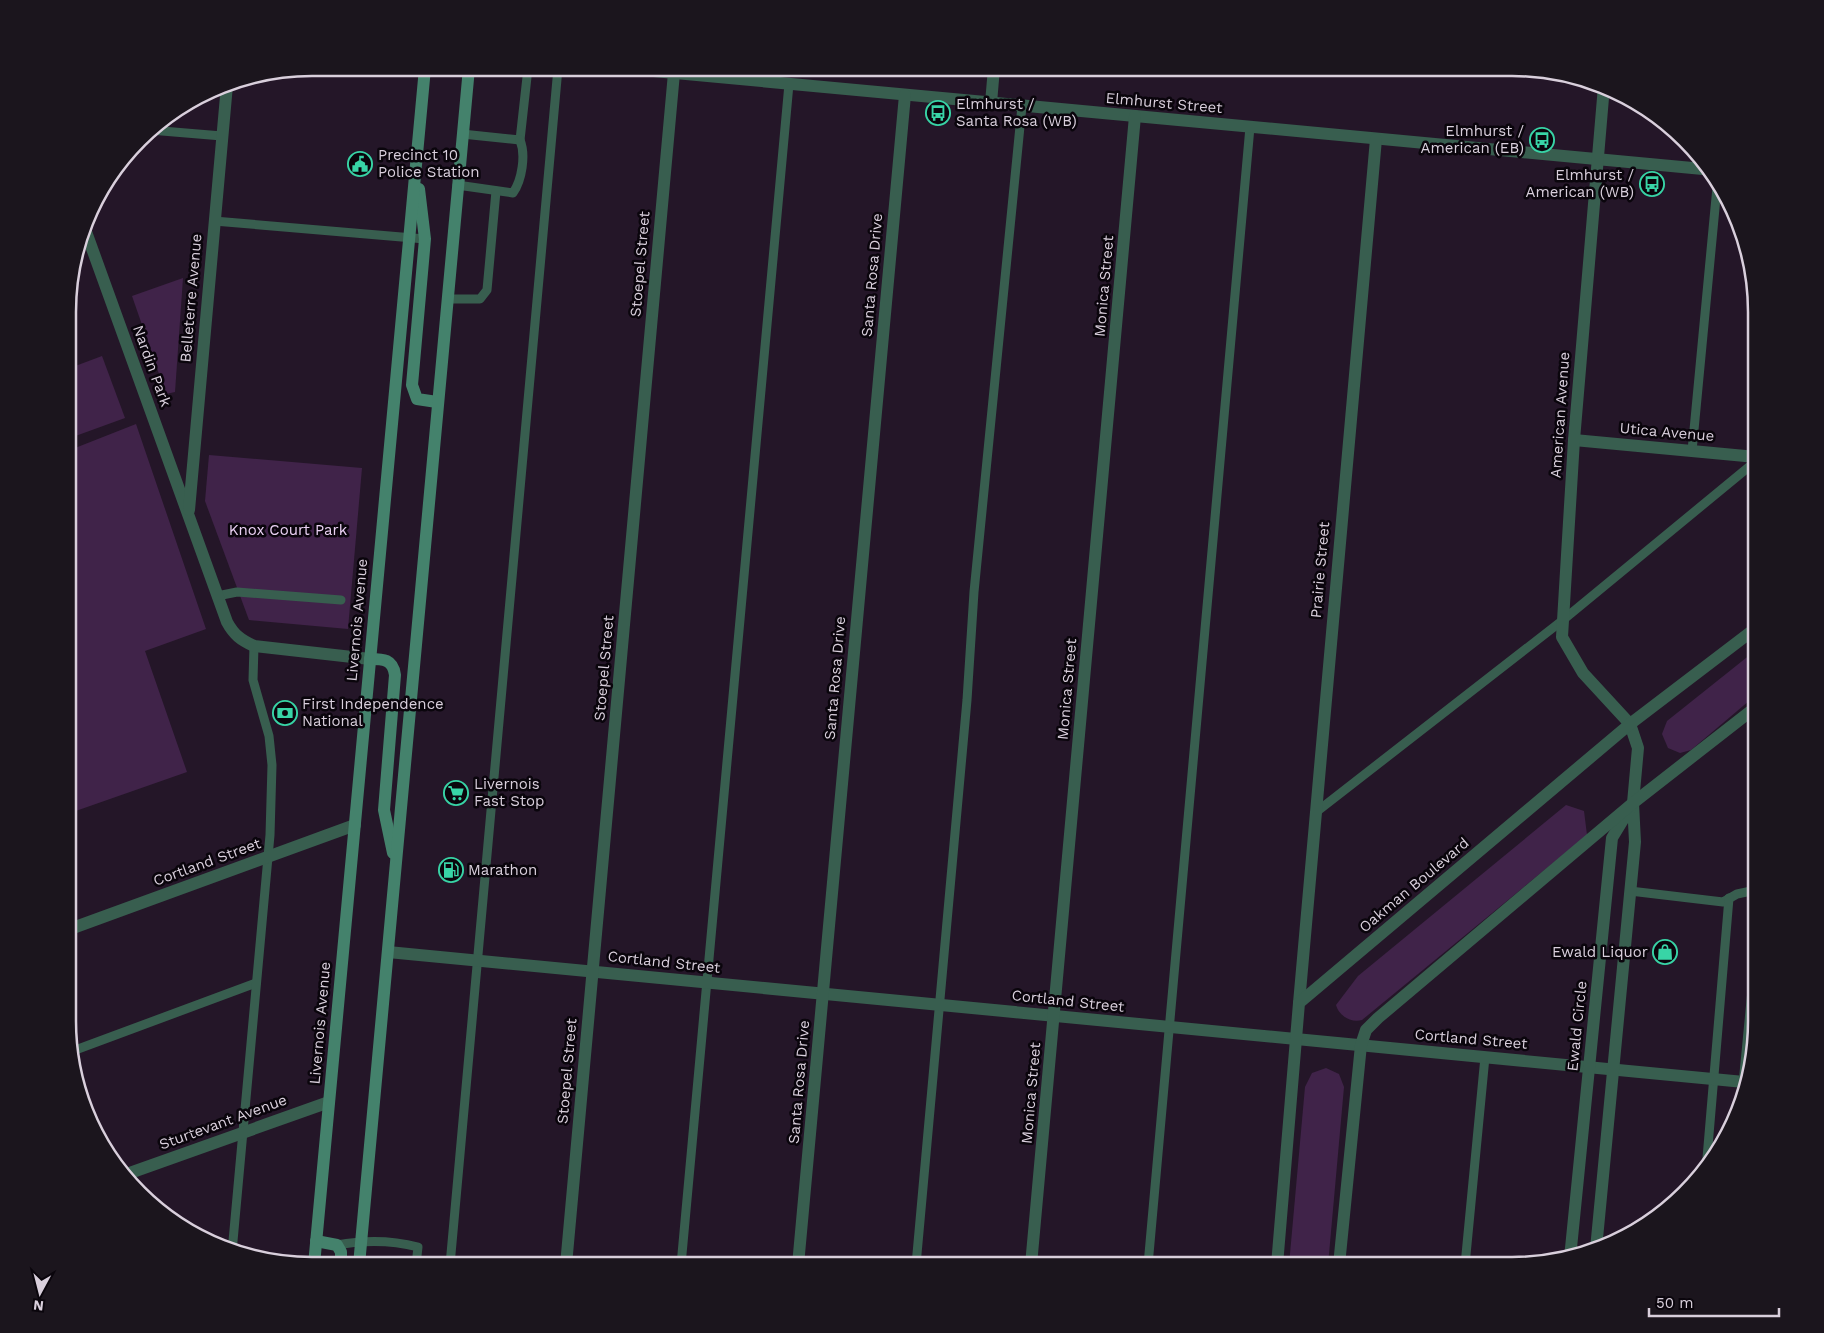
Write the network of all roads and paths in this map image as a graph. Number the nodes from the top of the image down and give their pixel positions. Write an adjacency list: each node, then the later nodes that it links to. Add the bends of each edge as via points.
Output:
1 (424, 76): 22 (main road, Livernois Avenue)
2 (468, 76): 17 (main road)
3 (527, 76): 20 (lane)
4 (557, 76): 56 (lane)
5 (674, 76): 57 (street, Stoepel Street)
6 (705, 76): 8 (street, Elmhurst Street)
7 (993, 76): 12 (street)
8 (789, 84): 10 (street, Elmhurst Street); 58 (lane)
9 (225, 93): 18 (street, Belleterre Avenue)
10 (905, 94): 12 (street, Elmhurst Street); 60 (street, Santa Rosa Drive)
11 (1603, 95): 21 (street, American Avenue)
12 (991, 103): 13 (street, Elmhurst Street)
13 (1022, 106): 14 (street, Elmhurst Street); 62 (lane, via 974,592)
14 (1135, 116): 15 (street, Elmhurst Street); 63 (street, Monica Street)
15 (1250, 127): 19 (street, Elmhurst Street); 64 (lane)
16 (162, 131): 18 (lane)
17 (462, 134): 20 (lane); 24 (main road)
18 (222, 136): 27 (street, Belleterre Avenue)
19 (1376, 139): 21 (street, Elmhurst Street); 47 (street, Prairie Street)
20 (520, 140): 25 (lane, via 523,147 520,183 513,193)
21 (1597, 158): 23 (street, Elmhurst Street); 33 (street, American Avenue)
22 (416, 164): 29 (main road, Livernois Avenue); 30 (main road)
23 (1699, 169)
24 (458, 185): 25 (lane); 31 (main road)
25 (496, 191): 31 (lane, via 487,290 480,299)
26 (1716, 195): 34 (lane)
27 (214, 221): 29 (lane); 37 (street, Belleterre Avenue)
28 (88, 238): 37 (street, Nardin Park)
29 (409, 238): 30 (lane); 43 (main road, Livernois Avenue)
30 (425, 239): 32 (main road, via 412,385 417,399)
31 (446, 299): 32 (main road)
32 (437, 402): 50 (main road)
33 (1574, 440): 34 (street, Utica Avenue); 40 (street, American Avenue)
34 (1692, 451): 35 (street, Utica Avenue)
35 (1748, 456)
36 (1748, 468): 40 (lane)
37 (188, 515): 38 (street, Nardin Park)
38 (217, 596): 39 (lane, via 237,592); 42 (street, Nardin Park, via 232,632)
39 (341, 600)
40 (1563, 620): 45 (street, American Avenue, via 1562,637 1583,673); 47 (lane)
41 (1748, 634): 45 (street, Oakman Boulevard)
42 (254, 646): 43 (street); 49 (lane, via 253,680 269,736 272,765)
43 (370, 659): 48 (main road, Livernois Avenue); 50 (main road, via 386,659 396,674 384,810)
44 (1748, 713): 46 (street)
45 (1630, 724): 46 (street, Ewald Circle, via 1638,748); 61 (street, Oakman Boulevard)
46 (1633, 803): 51 (street, Ewald Circle, via 1635,842); 66 (street, via 1378,1018 1366,1030); 69 (street, Ewald Circle, via 1612,838)
47 (1315, 814): 61 (street, Prairie Street)
48 (355, 825): 49 (street, Cortland Street); 73 (main road, Livernois Avenue)
49 (268, 857): 54 (street, Cortland Street); 59 (lane)
50 (395, 866): 55 (main road)
51 (1630, 891): 53 (lane, via 1723,902); 70 (street, Ewald Circle)
52 (1748, 892): 53 (lane)
53 (1729, 898): 71 (lane)
54 (76, 927)
55 (388, 952): 56 (street, Cortland Street); 77 (main road)
56 (478, 960): 57 (street, Cortland Street); 87 (lane)
57 (593, 972): 58 (street, Cortland Street); 88 (street, Stoepel Street)
58 (707, 983): 60 (street, Cortland Street); 89 (lane)
59 (256, 984): 67 (lane); 74 (lane)
60 (823, 994): 62 (street, Cortland Street); 90 (street, Santa Rosa Drive)
61 (1299, 1004): 65 (street)
62 (940, 1005): 63 (street, Cortland Street); 91 (lane)
63 (1054, 1016): 64 (street, Cortland Street); 92 (street, Monica Street)
64 (1171, 1027): 65 (street, Cortland Street); 93 (lane)
65 (1297, 1039): 66 (street, Cortland Street); 94 (street)
66 (1361, 1046): 68 (street, Cortland Street); 95 (street)
67 (78, 1049)
68 (1485, 1057): 69 (street, Cortland Street); 96 (lane)
69 (1589, 1067): 70 (street, Cortland Street); 82 (street, Ewald Circle)
70 (1613, 1069): 71 (street, Cortland Street); 79 (street, Ewald Circle)
71 (1712, 1078): 72 (street, Cortland Street); 75 (lane)
72 (1739, 1084)
73 (329, 1102): 74 (street, Sturtevant Avenue); 78 (main road, Livernois Avenue)
74 (243, 1131): 76 (street, Sturtevant Avenue); 80 (lane)
75 (1707, 1153)
76 (132, 1172)
77 (361, 1240): 81 (lane); 85 (main road); 86 (lane, via 418,1247)
78 (316, 1241): 81 (main road); 83 (main road, Livernois Avenue)
79 (1597, 1241)
80 (233, 1243)
81 (337, 1245): 84 (main road)
82 (1571, 1249)
83 (315, 1257)
84 (341, 1257)
85 (360, 1257)
86 (417, 1257)
87 (451, 1257)
88 (567, 1257)
89 (682, 1257)
90 (799, 1257)
91 (917, 1257)
92 (1032, 1257)
93 (1149, 1257)
94 (1278, 1257)
95 (1340, 1257)
96 (1466, 1257)

